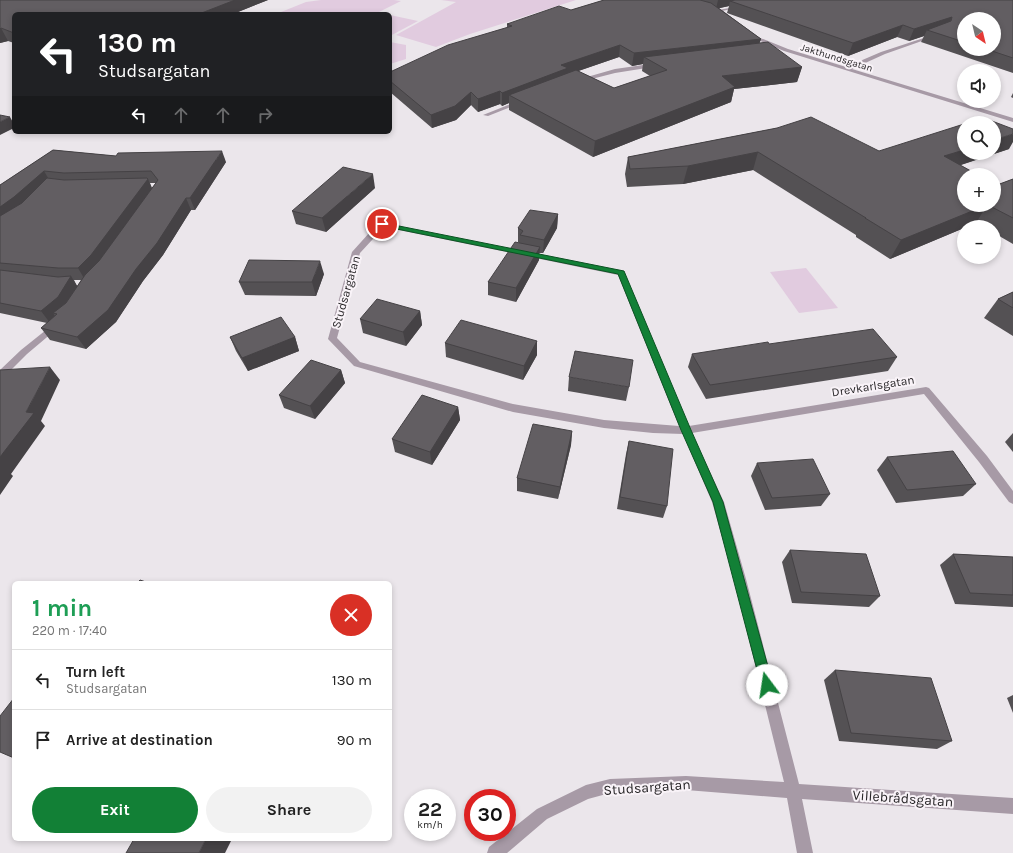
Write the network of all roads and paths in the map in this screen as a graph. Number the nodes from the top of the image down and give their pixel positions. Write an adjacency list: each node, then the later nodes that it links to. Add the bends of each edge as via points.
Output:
1 (694, 0): 4 (street)
2 (745, 5): 4 (street)
3 (697, 8): 4 (street)
4 (712, 12): 5 (street)
5 (718, 16)
6 (744, 32): 8 (street, Jakthundsgatan)
7 (937, 34): 11 (street)
8 (786, 50): 9 (street); 11 (street, Jakthundsgatan)
9 (774, 52)
10 (664, 64): 12 (street, via 615,71)
11 (846, 69): 15 (street, Jakthundsgatan)
12 (573, 82)
13 (527, 99): 14 (street)
14 (486, 115)
15 (1013, 120)
16 (65, 317): 17 (street)
17 (0, 376)
18 (686, 430): 18 (street, Studsargatan, via 621,273 382,224 356,252 332,339 358,364 513,408 604,424); 19 (street, Drevkarlsgatan, via 926,390); 20 (street, Studsargatan, via 718,502)
19 (1013, 499)
20 (793, 790): 21 (street, Villebrådsgatan); 22 (street, Studsargatan, via 686,783 610,786 586,792 542,814); 23 (street, Studsargatan)
21 (1013, 806)
22 (496, 853)
23 (805, 853)

